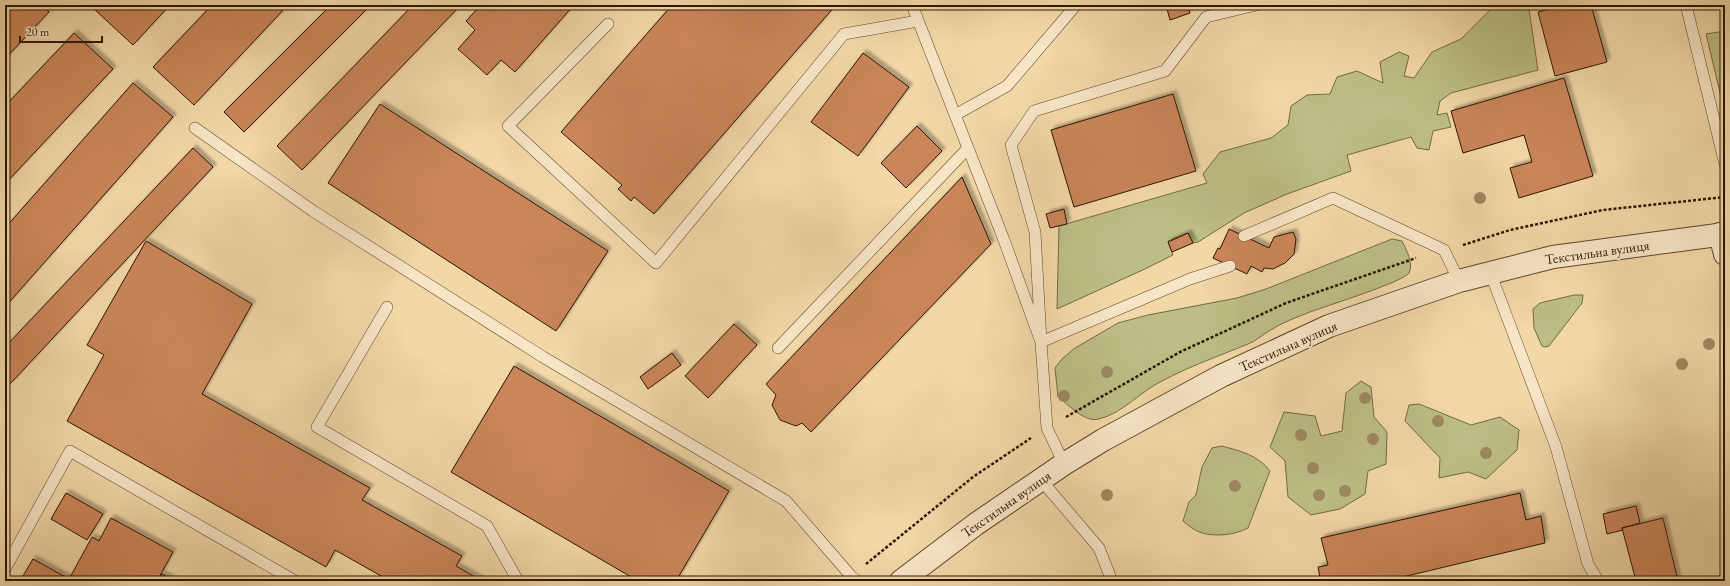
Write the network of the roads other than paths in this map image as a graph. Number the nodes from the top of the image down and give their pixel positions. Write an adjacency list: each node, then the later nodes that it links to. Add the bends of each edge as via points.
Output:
1 (912, 5): 5 (lane)
2 (1076, 5): 7 (lane, via 1007,86)
3 (1256, 5): 17 (lane, via 1206,17 1165,71 1034,111 1011,145 1035,232)
4 (1686, 5): 10 (lane)
5 (918, 21): 6 (lane, via 844,34 656,264 508,126); 7 (lane)
6 (608, 24)
7 (955, 115): 9 (lane)
8 (195, 128): 22 (lane, via 313,211 537,353 786,501)
9 (968, 148): 17 (lane); 18 (lane)
10 (1725, 164)
11 (1244, 236): 15 (lane, via 1333,198 1444,250)
12 (1723, 241): 14 (street, Текстильна вулиця, via 1553,257)
13 (1230, 266): 17 (lane, via 1190,279)
14 (1490, 272): 15 (street, Текстильна вулиця); 27 (lane, via 1556,447 1588,564)
15 (1459, 281): 19 (street, Текстильна вулиця, via 1329,326 1221,376)
16 (387, 307): 24 (lane, via 317,427 487,526)
17 (1041, 342): 19 (lane, via 1047,428)
18 (778, 348)
19 (1064, 464): 20 (street, Текстильна вулиця)
20 (1041, 480): 25 (street, Текстильна вулиця, via 976,524); 26 (lane, via 1099,548)
21 (5, 569): 23 (lane, via 70,451)
22 (854, 579)
23 (295, 581)
24 (518, 581)
25 (901, 581)
26 (1112, 581)
27 (1598, 581)

